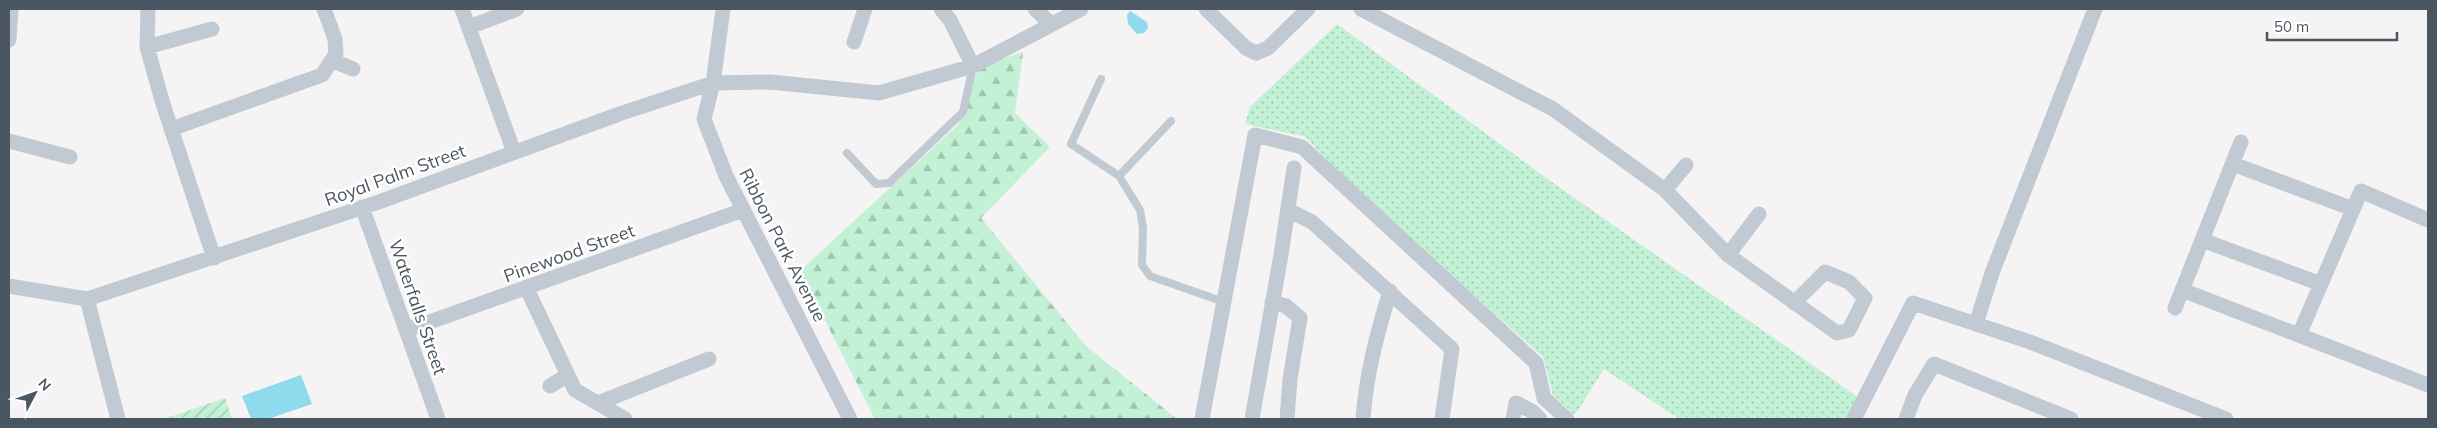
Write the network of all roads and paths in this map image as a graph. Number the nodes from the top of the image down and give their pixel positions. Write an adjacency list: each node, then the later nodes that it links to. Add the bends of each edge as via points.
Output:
1 (11, 9): 18 (street)
2 (148, 9): 20 (street)
3 (324, 9): 21 (street, via 334,39 336,54)
4 (462, 9): 16 (street)
5 (517, 9): 16 (street)
6 (723, 9): 25 (street, Ribbon Park Avenue)
7 (864, 9): 19 (street)
8 (941, 9): 22 (street)
9 (1035, 9): 15 (street)
10 (1081, 9): 15 (street, Royal Palm Street)
11 (1206, 9): 12 (street, via 1246,48 1256,53 1268,48)
12 (1308, 9)
13 (1361, 9): 37 (street, via 1553,109)
14 (2096, 9): 57 (street, via 1992,273)
15 (1051, 24): 22 (street, Royal Palm Street)
16 (469, 27): 30 (street)
17 (212, 29): 20 (street)
18 (9, 40)
19 (854, 42)
20 (147, 47): 27 (street)
21 (333, 61): 23 (street); 27 (street, via 322,75)
22 (973, 66): 25 (street, Royal Palm Street, via 879,93 770,82); 31 (lane, via 963,112 889,184 876,184)
23 (353, 69)
24 (1101, 79): 36 (lane, via 1071,144)
25 (713, 83): 30 (street, Royal Palm Street); 40 (street, Ribbon Park Avenue, via 704,119 726,176)
26 (1171, 121): 36 (lane)
27 (171, 129): 46 (street)
28 (9, 141): 32 (street)
29 (2241, 142): 33 (street)
30 (514, 152): 38 (street, Royal Palm Street)
31 (847, 153)
32 (70, 157)
33 (2233, 164): 39 (street); 44 (street)
34 (1686, 165): 37 (street)
35 (1294, 168): 41 (street)
36 (1119, 176): 53 (lane, via 1140,210 1142,265 1150,276)
37 (1665, 190): 45 (street)
38 (362, 208): 46 (street, Royal Palm Street); 58 (street, Waterfalls Street)
39 (2353, 209): 43 (street, via 2361,191); 47 (street)
40 (744, 210): 49 (street, Pinewood Street); 68 (street, Ribbon Park Avenue)
41 (1288, 210): 51 (street, via 1312,222); 54 (street)
42 (1759, 214): 45 (street)
43 (2428, 220)
44 (2202, 240): 47 (street); 50 (street)
45 (1728, 255): 55 (street)
46 (214, 258): 52 (street, Royal Palm Street)
47 (2321, 284): 59 (street)
48 (9, 286): 52 (street)
49 (526, 287): 58 (street, Pinewood Street); 61 (street)
50 (2182, 290): 56 (street); 59 (street)
51 (1390, 291): 72 (street, via 1376,335); 73 (street, via 1452,349)
52 (87, 299): 65 (street)
53 (1224, 302): 69 (street); 76 (street, via 1255,136 1302,147 1536,364 1544,398)
54 (1272, 302): 70 (street); 71 (street, via 1286,306 1300,318)
55 (1794, 303): 55 (street, via 1824,272 1849,282 1865,298 1849,330 1838,333)
56 (2175, 308)
57 (1976, 324): 77 (street, via 1913,303); 80 (street, via 2098,367)
58 (407, 330): 66 (street, Waterfalls Street)
59 (2300, 335): 62 (street)
60 (710, 359): 64 (street)
61 (568, 375): 63 (street); 64 (street, via 576,390)
62 (2428, 385)
63 (550, 386)
64 (598, 403): 67 (street)
65 (118, 419)
66 (438, 419)
67 (625, 419)
68 (850, 419)
69 (1202, 419)
70 (1252, 419)
71 (1287, 419)
72 (1363, 419)
73 (1442, 419)
74 (1513, 419): 75 (street, via 1516,403)
75 (1540, 419)
76 (1567, 419)
77 (1854, 419)
78 (1906, 419): 79 (street, via 1915,395 1934,364)
79 (2071, 419)
80 (2226, 419)

